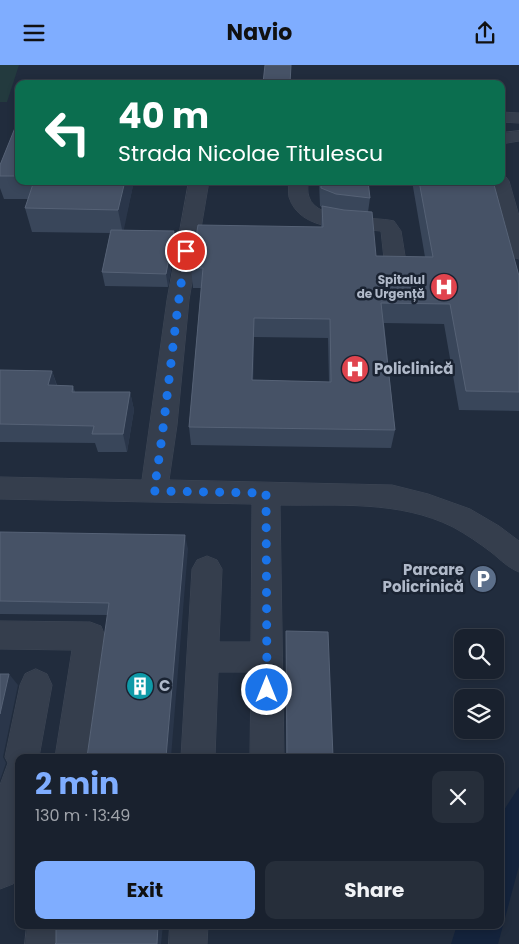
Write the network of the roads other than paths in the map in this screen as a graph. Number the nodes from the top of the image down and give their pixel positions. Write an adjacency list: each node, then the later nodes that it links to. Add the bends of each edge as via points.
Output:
1 (505, 117): 2 (street)
2 (519, 118)
3 (519, 136): 4 (street)
4 (505, 138)
5 (198, 185): 12 (street, via 178,300)
6 (298, 185): 10 (street, via 299,197 312,213 347,223 387,226 391,231)
7 (501, 185): 8 (street)
8 (513, 208): 9 (street)
9 (519, 252)
10 (396, 268)
11 (0, 488): 12 (street)
12 (154, 491): 13 (street)
13 (266, 493): 14 (street, via 392,496 435,507 471,522 504,544); 18 (street)
14 (519, 559)
15 (207, 569): 17 (street)
16 (0, 635): 21 (street, via 90,636)
17 (204, 657): 18 (street); 22 (street)
18 (267, 657): 23 (street)
19 (36, 685): 20 (street)
20 (23, 754)
21 (72, 754)
22 (198, 754)
23 (267, 754)
24 (15, 801): 25 (street)
25 (0, 871)
26 (46, 929): 28 (street)
27 (189, 929): 29 (street)
28 (44, 944)
29 (188, 944)

